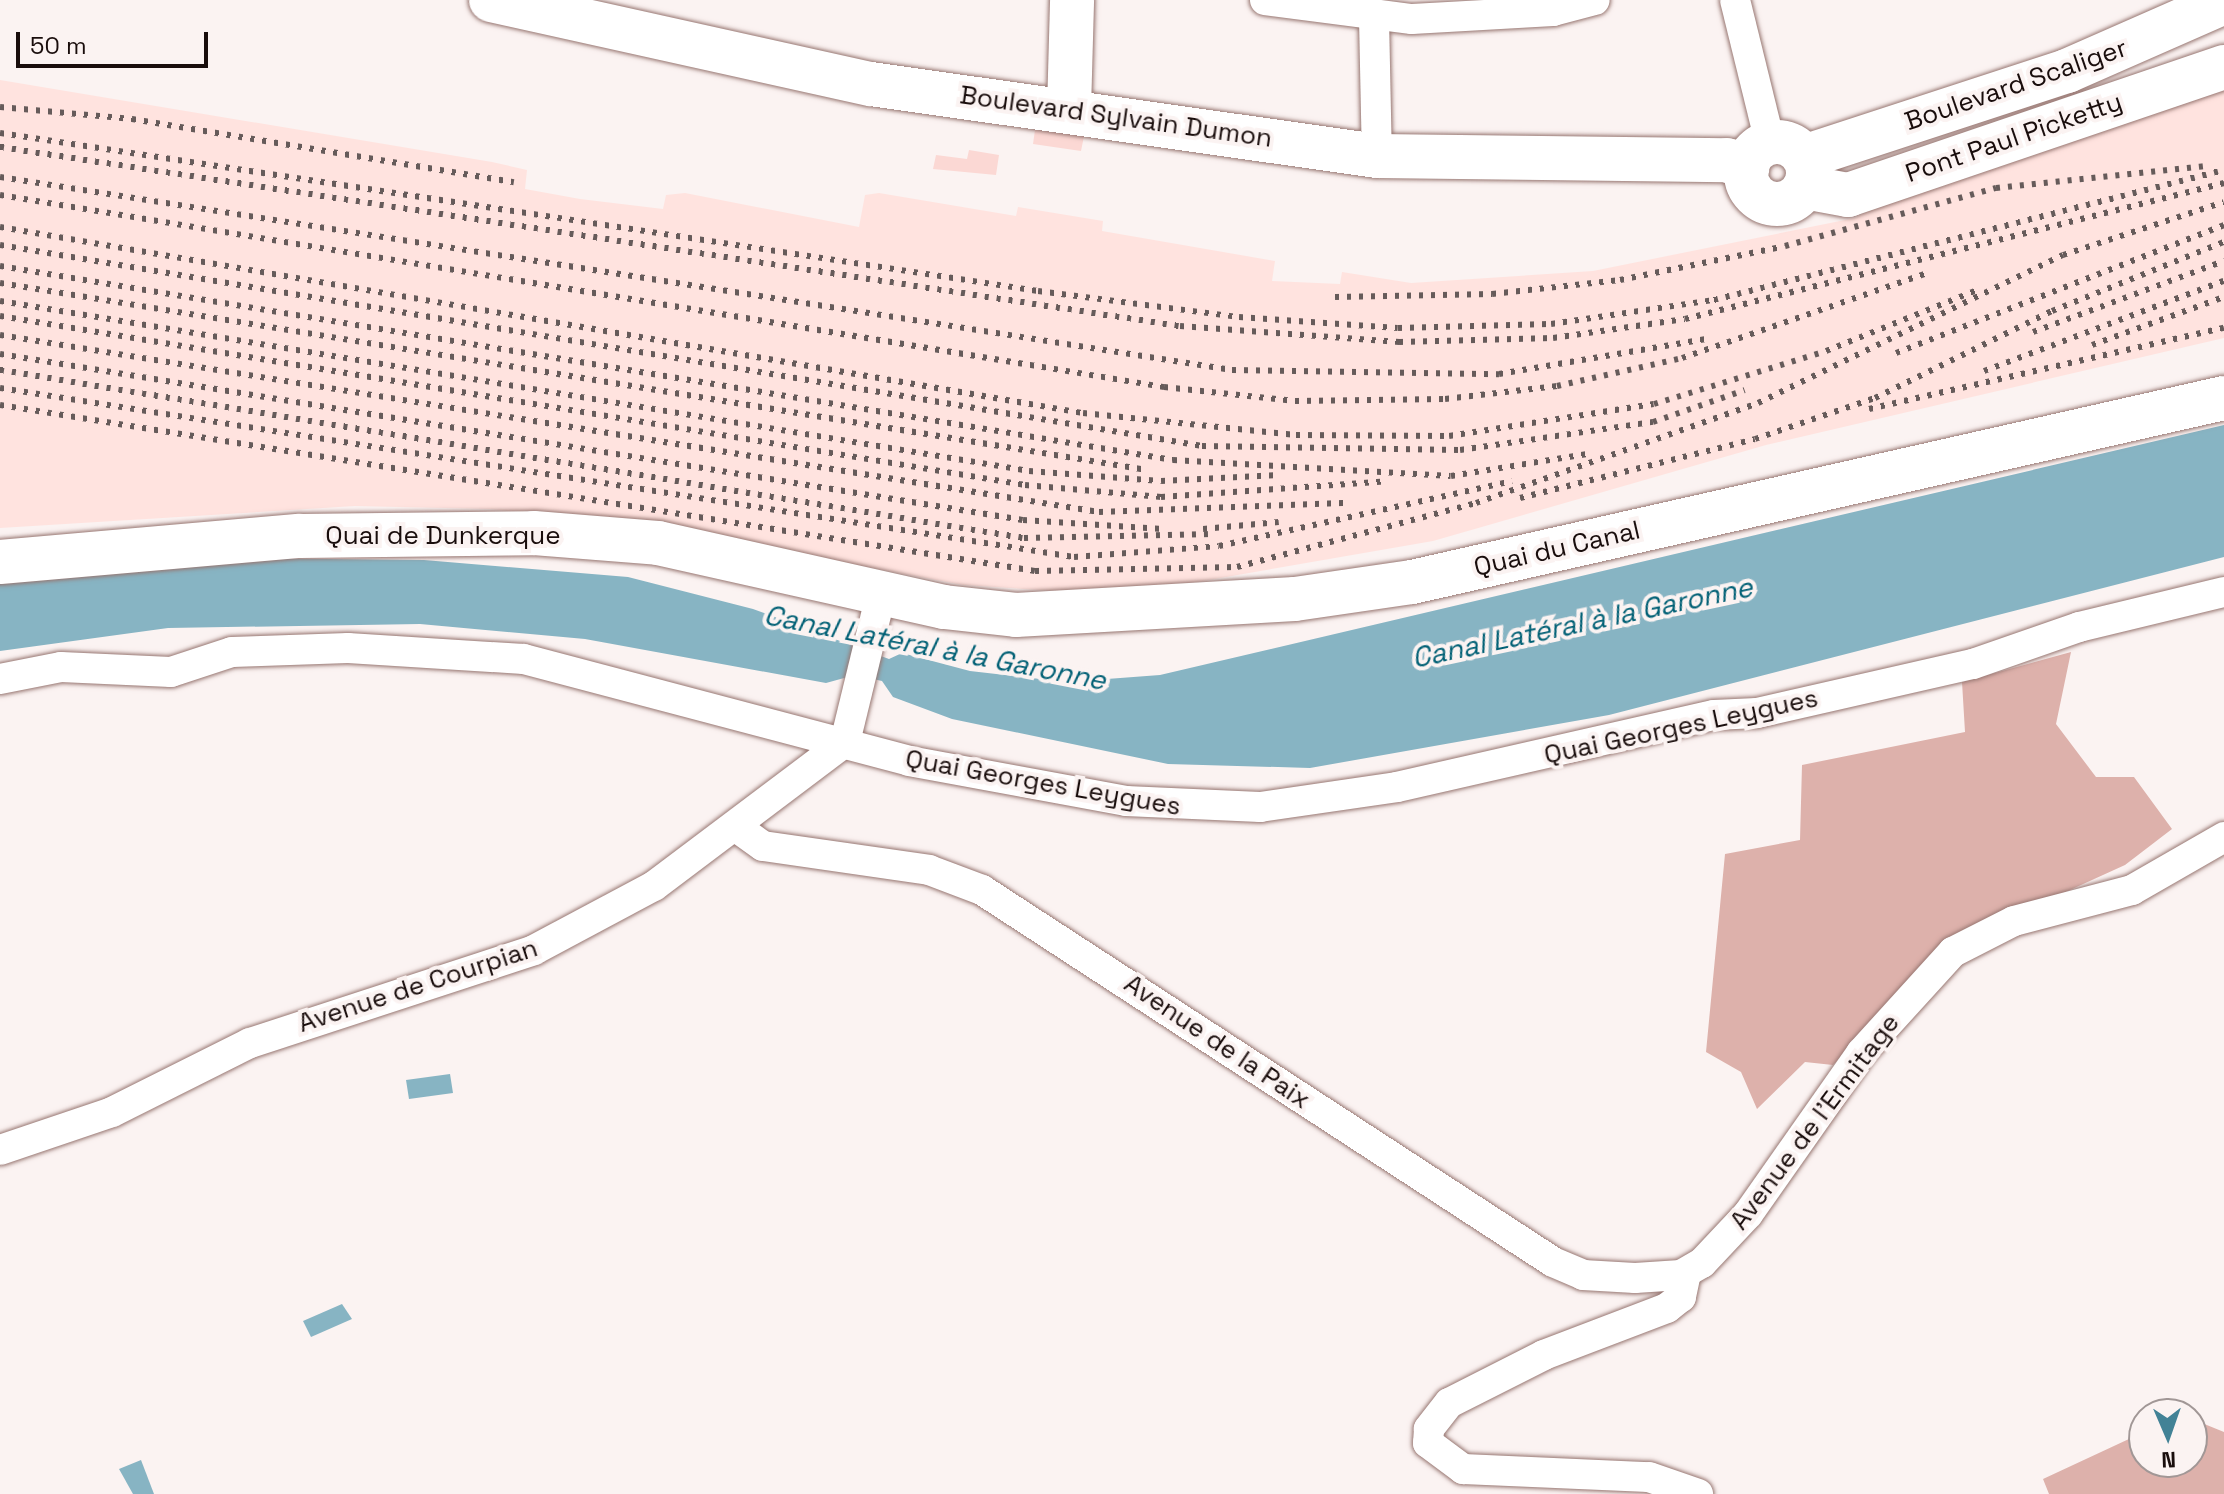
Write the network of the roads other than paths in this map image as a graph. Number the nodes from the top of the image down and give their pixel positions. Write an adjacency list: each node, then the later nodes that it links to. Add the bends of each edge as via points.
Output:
1 (491, 0): 10 (street, Boulevard Sylvain Dumon, via 925,90)
2 (625, 0): 10 (street, via 957,74)
3 (1072, 0): 11 (street)
4 (1265, 0): 8 (street)
5 (1595, 0): 8 (street, via 1478,18)
6 (1735, 0): 13 (street)
7 (2224, 2): 13 (street, Boulevard Scaliger, via 2067,71)
8 (1374, 18): 12 (street)
9 (2224, 67): 13 (street, Pont Paul Picketty, via 1838,197)
10 (984, 93): 11 (street, Boulevard Sylvain Dumon)
11 (1069, 93): 12 (street, Boulevard Sylvain Dumon)
12 (1377, 156): 13 (street, Boulevard Sylvain Dumon)
13 (1781, 164)
14 (2224, 386): 16 (street)
15 (2224, 398): 16 (street, Quai du Canal)
16 (2170, 407): 19 (street, Quai du Canal, via 1346,594 1016,615)
17 (0, 562): 19 (street, Quai de Dunkerque, via 300,536 534,533 708,551)
18 (2224, 592): 21 (street, Quai Georges Leygues, via 2079,627 1973,664 1300,804 1197,809 1126,801)
19 (879, 603): 21 (street)
20 (0, 679): 21 (street, Quai Georges Leygues, via 61,667 171,672 232,652 348,648 524,659)
21 (849, 733): 22 (street, Avenue de Courpian)
22 (735, 826): 24 (street, Avenue de la Paix, via 754,842); 25 (street, Avenue de Courpian)
23 (2224, 837): 27 (street, Avenue de l’Ermitage, via 2132,890 2014,921 1953,952 1861,1053 1748,1214)
24 (784, 849): 25 (street); 27 (street, Avenue de la Paix, via 929,870 982,890 1440,1193 1567,1269 1609,1278)
25 (693, 862): 26 (street, Avenue de Courpian, via 534,950 250,1043 112,1112)
26 (0, 1150)
27 (1694, 1268): 28 (street, Avenue de l’Ermitage, via 1681,1297 1667,1308 1544,1355 1449,1403 1429,1429 1428,1443 1463,1469 1649,1477)
28 (1698, 1494)

